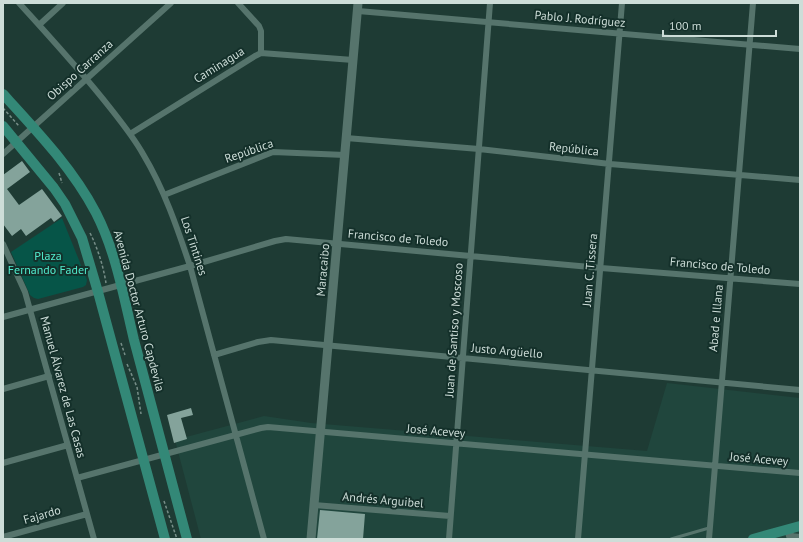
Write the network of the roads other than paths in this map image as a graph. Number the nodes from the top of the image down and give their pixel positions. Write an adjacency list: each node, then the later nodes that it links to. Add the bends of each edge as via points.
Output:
1 (19, 3): 10 (street, Los Tintines)
2 (63, 3): 10 (street)
3 (171, 3): 16 (street, Obispo Carranza)
4 (238, 3): 14 (street, via 258,26)
5 (490, 3): 9 (street, Juan de Santiso y Moscoso)
6 (622, 3): 11 (street, Juan C. Tissera)
7 (753, 3): 12 (street, Abad e Illana)
8 (358, 7): 9 (street, Pablo J. Rodríguez); 15 (main road, Maracaibo)
9 (489, 22): 11 (street, Pablo J. Rodríguez); 23 (street, Juan de Santiso y Moscoso)
10 (39, 25): 16 (street, Los Tintines)
11 (620, 34): 12 (street, Pablo J. Rodríguez); 26 (street, Juan C. Tissera)
12 (749, 45): 13 (street, Pablo J. Rodríguez); 27 (street, Abad e Illana)
13 (800, 49)
14 (261, 53): 15 (street, Caminagua); 20 (street, Caminagua)
15 (353, 60): 21 (main road, Maracaibo)
16 (87, 78): 19 (street, Obispo Carranza); 20 (street, Los Tintines)
17 (3, 94): 19 (main road, Avenida Doctor Arturo Capdevila)
18 (3, 126): 22 (main road)
19 (33, 127): 22 (street, Obispo Carranza); 37 (main road, Avenida Doctor Arturo Capdevila, via 81,189 96,213)
20 (130, 134): 29 (street, Los Tintines)
21 (346, 138): 23 (street, República); 25 (main road, Maracaibo)
22 (17, 141): 24 (street, Obispo Carranza); 38 (main road, via 68,209 82,238)
23 (479, 149): 26 (street, República); 32 (street, Juan de Santiso y Moscoso)
24 (3, 154)
25 (345, 155): 29 (street, República, via 273,152); 31 (main road, Maracaibo)
26 (610, 164): 27 (street, República); 34 (street, Juan C. Tissera)
27 (738, 174): 28 (street, República); 35 (street, Abad e Illana)
28 (800, 180)
29 (164, 195): 33 (street, Los Tintines)
30 (3, 244): 39 (street, Manuel Álvarez de Las Casas, via 23,285)
31 (337, 244): 32 (street, Francisco de Toledo); 33 (street, Francisco de Toledo, via 286,239); 41 (main road, Maracaibo)
32 (471, 255): 34 (street, Francisco de Toledo); 43 (street, Juan de Santiso y Moscoso)
33 (190, 266): 37 (street, Francisco de Toledo); 42 (street, Los Tintines)
34 (601, 268): 35 (street, Francisco de Toledo); 44 (street, Juan C. Tissera)
35 (730, 278): 36 (street, Francisco de Toledo); 46 (street, Abad e Illana)
36 (800, 284)
37 (120, 285): 38 (street, Francisco de Toledo); 53 (main road, Avenida Doctor Arturo Capdevila)
38 (98, 292): 39 (street, Francisco de Toledo); 55 (main road)
39 (30, 310): 40 (street, Francisco de Toledo); 45 (street, Manuel Álvarez de Las Casas)
40 (3, 317)
41 (328, 346): 42 (street, Justo Argüello, via 264,340); 43 (street, Justo Argüello); 49 (main road, Maracaibo)
42 (214, 355): 50 (street, Los Tintines)
43 (463, 358): 44 (street, Justo Argüello); 51 (street, Juan de Santiso y Moscoso)
44 (592, 370): 46 (street, Justo Argüello); 54 (street, Juan C. Tissera)
45 (49, 376): 47 (street); 52 (street, Manuel Álvarez de Las Casas)
46 (721, 382): 48 (street, Justo Argüello); 57 (street, Abad e Illana)
47 (3, 389)
48 (800, 390)
49 (320, 432): 50 (street, José Acevey, via 268,427); 51 (street, José Acevey); 60 (main road, Maracaibo)
50 (236, 435): 53 (street, José Acevey); 71 (street, Los Tintines)
51 (456, 444): 54 (street, José Acevey); 62 (street, Juan de Santiso y Moscoso)
52 (68, 445): 56 (street); 59 (street, Manuel Álvarez de Las Casas)
53 (164, 455): 55 (street, José Acevey); 70 (main road, Avenida Doctor Arturo Capdevila)
54 (585, 455): 57 (street, José Acevey); 74 (street, Juan C. Tissera)
55 (144, 460): 59 (street, José Acevey); 69 (main road)
56 (3, 463)
57 (714, 466): 58 (street, José Acevey); 64 (street, Abad e Illana)
58 (800, 473)
59 (77, 478): 61 (street, Manuel Álvarez de Las Casas)
60 (314, 505): 62 (street, Andrés Arguibel); 72 (main road, Maracaibo)
61 (87, 514): 66 (street, Fajardo); 68 (street, Manuel Álvarez de Las Casas)
62 (450, 516): 73 (street, Juan de Santiso y Moscoso)
63 (800, 526): 65 (main road)
64 (709, 528): 75 (lane); 76 (street, Abad e Illana)
65 (790, 535): 67 (street); 77 (main road)
66 (3, 537)
67 (800, 537)
68 (94, 539)
69 (165, 539)
70 (187, 539)
71 (264, 539)
72 (311, 539)
73 (449, 539)
74 (578, 539)
75 (671, 539)
76 (708, 539)
77 (753, 539)

